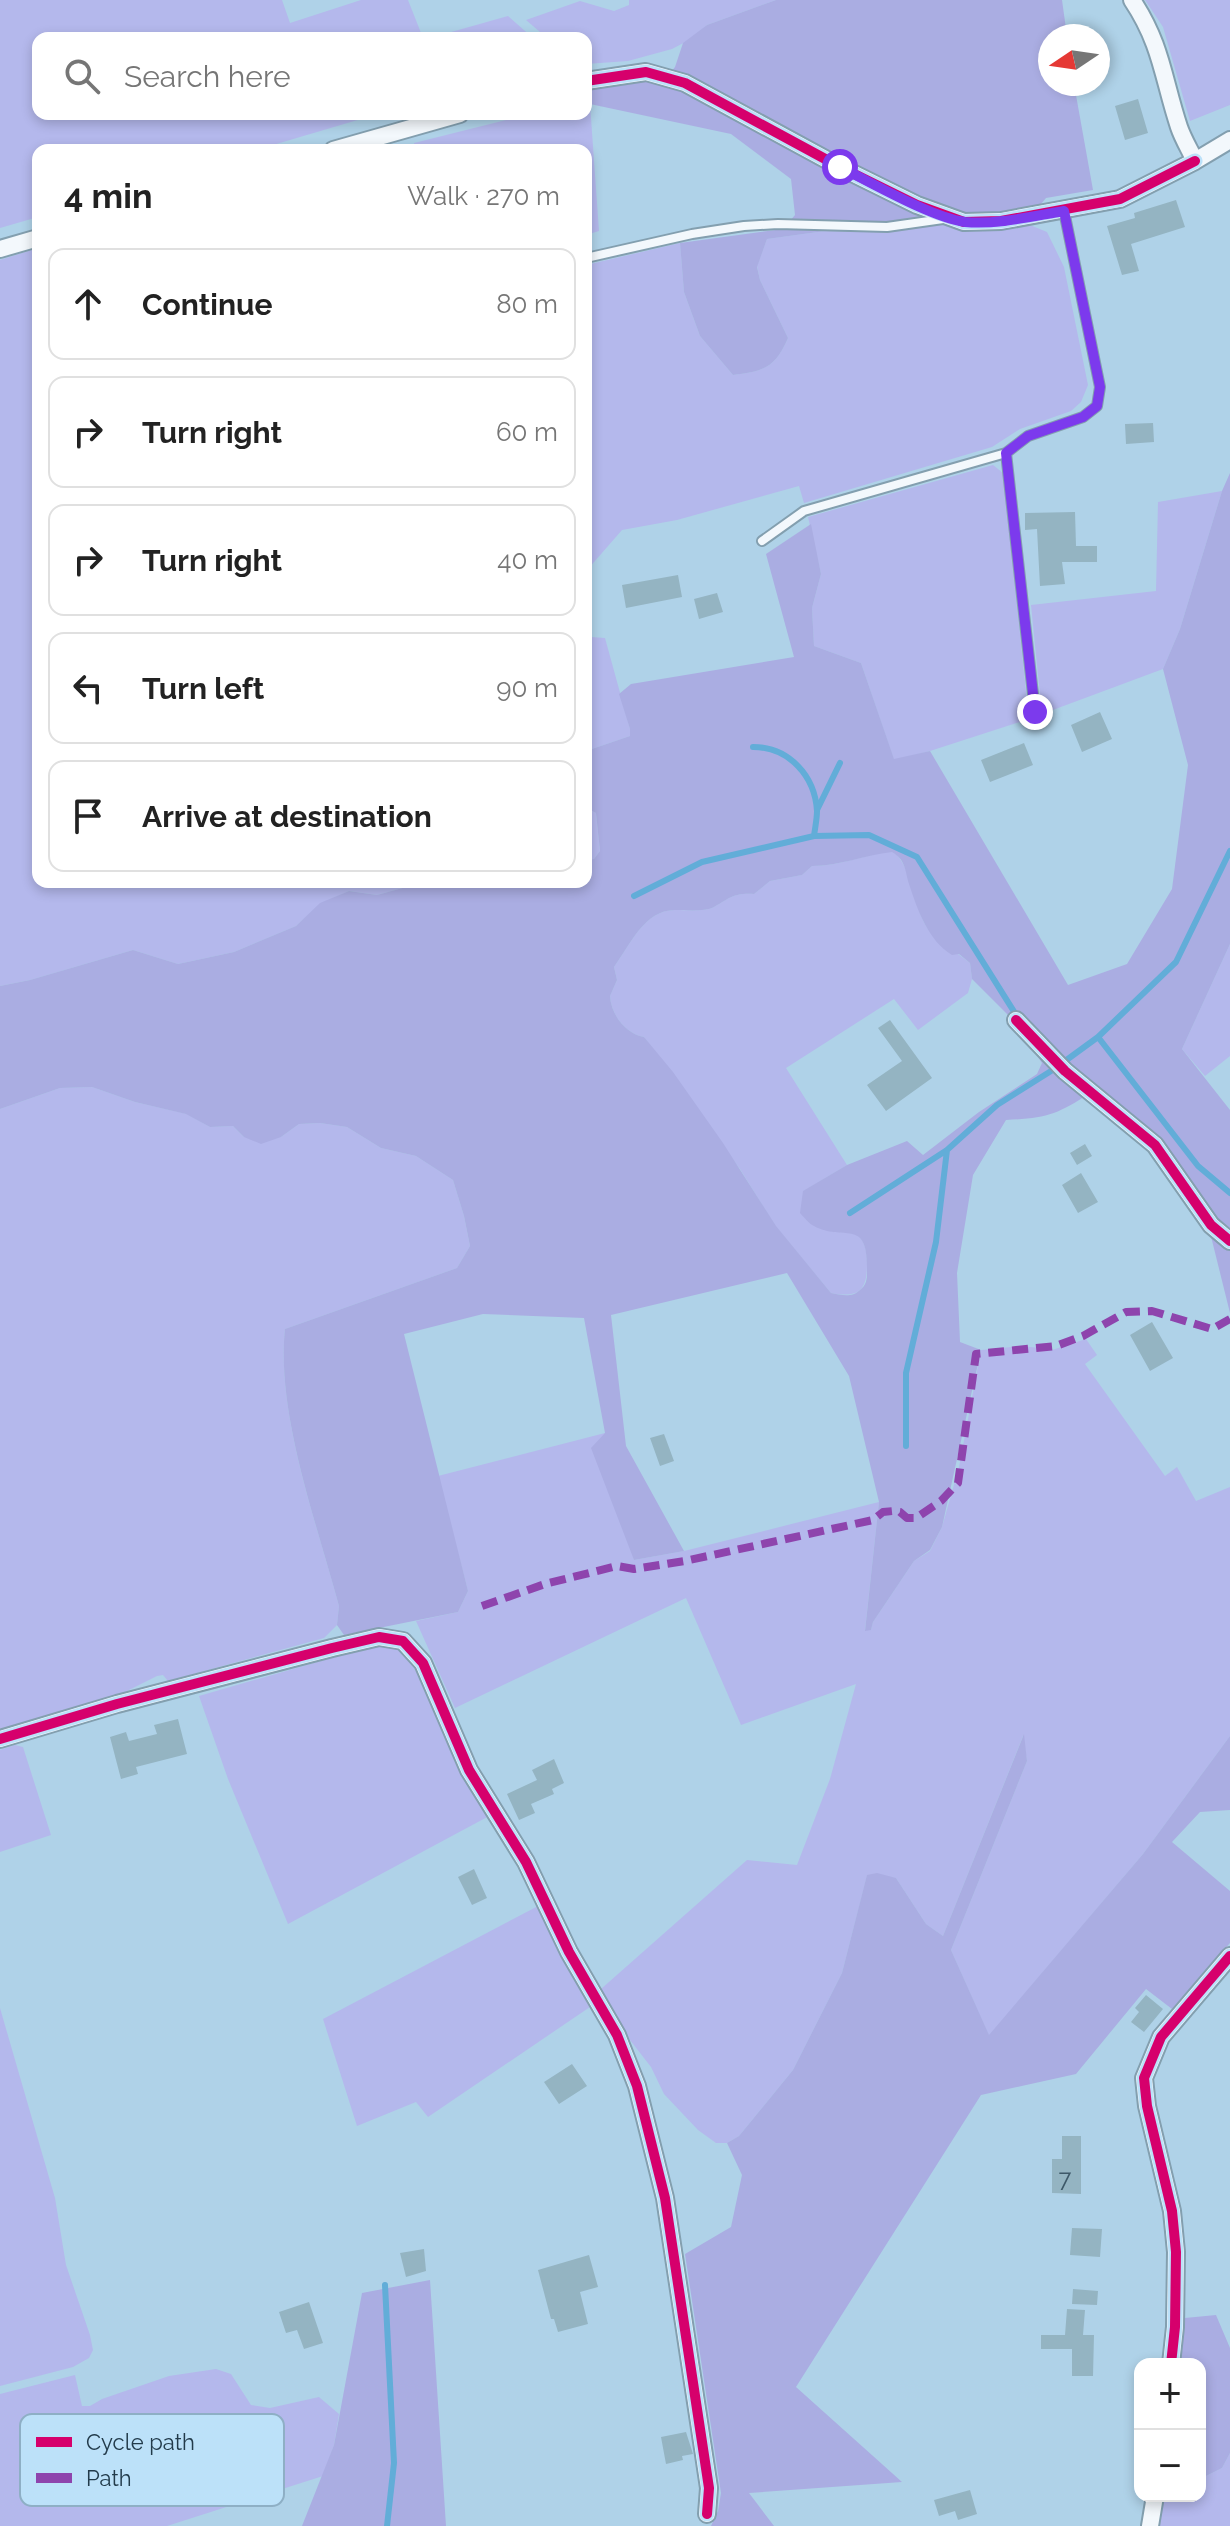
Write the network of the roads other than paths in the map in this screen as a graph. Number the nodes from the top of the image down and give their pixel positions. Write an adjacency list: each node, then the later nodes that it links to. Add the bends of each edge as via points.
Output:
1 (1132, 0): 6 (street, via 1147,23)
2 (592, 80): 8 (street, via 646,72 685,83 840,167)
3 (439, 120): 5 (street)
4 (1230, 140): 6 (street)
5 (354, 144)
6 (1195, 161): 7 (street, via 1120,199)
7 (1064, 211): 8 (street, via 1001,221 964,222); 12 (lane, via 1100,387 1097,406 1083,417 1028,436)
8 (952, 217): 11 (lane, via 887,227 744,226)
9 (32, 240): 10 (street)
10 (0, 249)
11 (592, 257)
12 (1006, 453): 13 (lane, via 804,511); 14 (lane)
13 (762, 541)
14 (1035, 712)
15 (1016, 1020): 16 (street, via 1059,1065 1155,1145 1211,1225)
16 (1230, 1241)
17 (0, 1739): 21 (street, via 379,1637 403,1641 423,1663 469,1770 526,1862 617,2035 637,2086 665,2198 709,2488)
18 (1230, 1956): 19 (street, via 1161,2037 1144,2078 1175,2238)
19 (1172, 2358)
20 (1154, 2502): 22 (street)
21 (704, 2520)
22 (1150, 2526)

